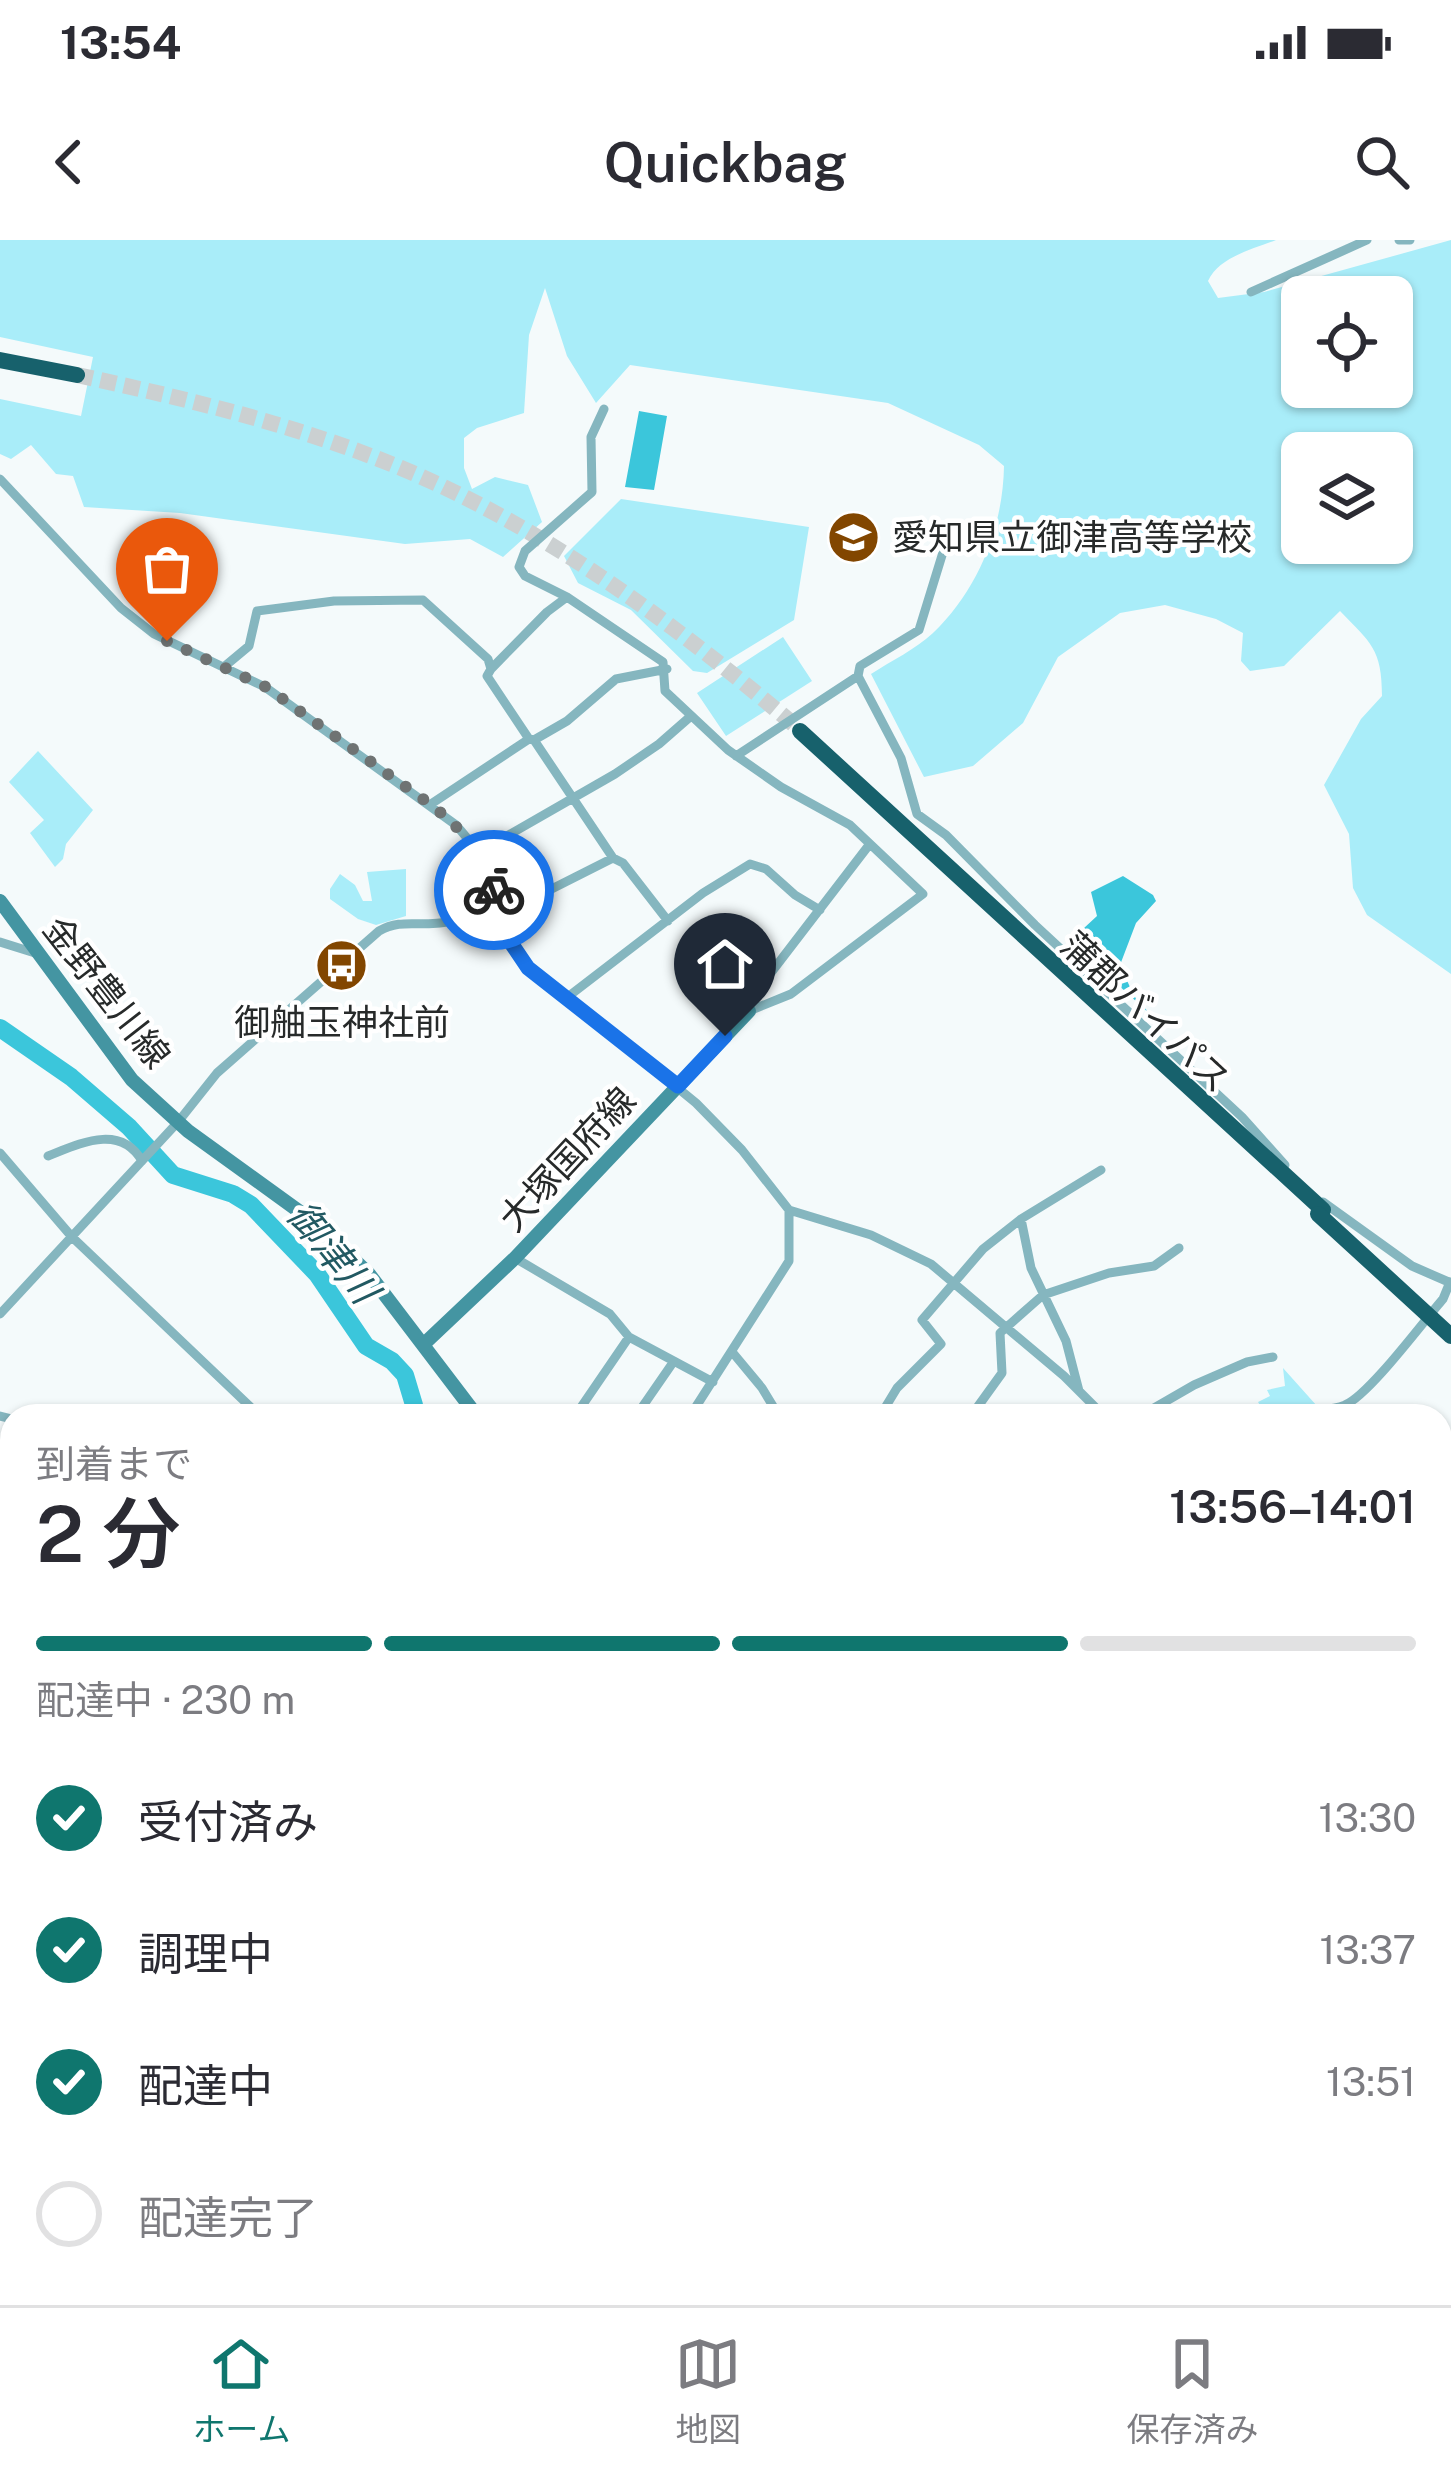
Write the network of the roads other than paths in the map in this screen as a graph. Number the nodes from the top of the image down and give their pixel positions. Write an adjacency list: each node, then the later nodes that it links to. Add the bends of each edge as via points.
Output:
1 (1367, 240): 4 (street)
2 (1399, 240): 3 (street)
3 (1410, 240)
4 (1252, 292)
5 (0, 362): 6 (highway)
6 (76, 378)
7 (604, 409): 10 (street, via 591,437 592,492 525,551 519,567)
8 (0, 479): 11 (street, via 122,608 154,634)
9 (949, 536): 14 (street, via 919,630 860,666)
10 (567, 597): 12 (street); 13 (street)
11 (225, 666): 12 (street, via 248,646 257,611 423,600); 20 (street)
12 (491, 669): 17 (street, via 487,676)
13 (667, 669): 15 (street, via 665,691); 17 (street, via 616,679 568,721)
14 (858, 676): 18 (street); 44 (street, via 901,758 917,814 1341,1219)
15 (691, 716): 18 (street); 19 (street)
16 (798, 733): 49 (highway, 蒲郡バイパス, bridge)
17 (531, 740): 19 (street); 20 (street)
18 (736, 756): 21 (street, via 850,825)
19 (573, 796): 22 (street); 23 (street)
20 (430, 804): 22 (street)
21 (869, 845): 26 (street); 32 (street, via 923,894 791,994)
22 (478, 852): 24 (street)
23 (613, 858): 27 (street); 28 (street)
24 (496, 896): 27 (street); 34 (street, via 440,923 379,931 217,1073)
25 (0, 901): 30 (main road, 金野豊川線)
26 (820, 910): 28 (street, via 750,864); 32 (street)
27 (500, 915): 31 (street, via 519,958)
28 (668, 921): 31 (street)
29 (0, 942): 30 (street)
30 (39, 954): 34 (main road, 金野豊川線)
31 (566, 1000): 33 (street)
32 (749, 1011): 33 (main road, 大塚国府線)
33 (678, 1086): 39 (street); 43 (main road, 大塚国府線)
34 (172, 1127): 37 (street); 51 (main road, 金野豊川線, via 318,1225)
35 (0, 1153): 41 (street)
36 (48, 1156): 37 (street, via 100,1138 128,1144)
37 (144, 1158): 41 (street)
38 (1101, 1170): 40 (street)
39 (789, 1210): 45 (street, via 895,1245); 52 (street, via 789,1261)
40 (1021, 1219): 45 (street); 46 (street)
41 (72, 1237): 47 (street); 57 (street)
42 (1179, 1248): 46 (street, via 1154,1266)
43 (515, 1258): 50 (street, via 610,1314); 51 (main road, 大塚国府線)
44 (1450, 1283): 67 (street)
45 (954, 1284): 48 (street); 63 (street, via 922,1320 941,1344)
46 (1043, 1295): 48 (street); 56 (street)
47 (0, 1314)
48 (1006, 1326): 56 (street); 64 (street, via 1002,1373)
49 (1451, 1332)
50 (628, 1337): 54 (street); 59 (street)
51 (425, 1343): 58 (main road, 金野豊川線)
52 (733, 1353): 55 (street); 62 (street)
53 (1273, 1357): 66 (street, via 1247,1361)
54 (674, 1361): 55 (street); 60 (street)
55 (713, 1382): 61 (street)
56 (1079, 1391): 65 (street)
57 (247, 1404)
58 (468, 1404)
59 (582, 1404)
60 (644, 1404)
61 (698, 1404)
62 (772, 1404)
63 (888, 1404)
64 (980, 1404)
65 (1091, 1404)
66 (1162, 1404)
67 (1347, 1404)

